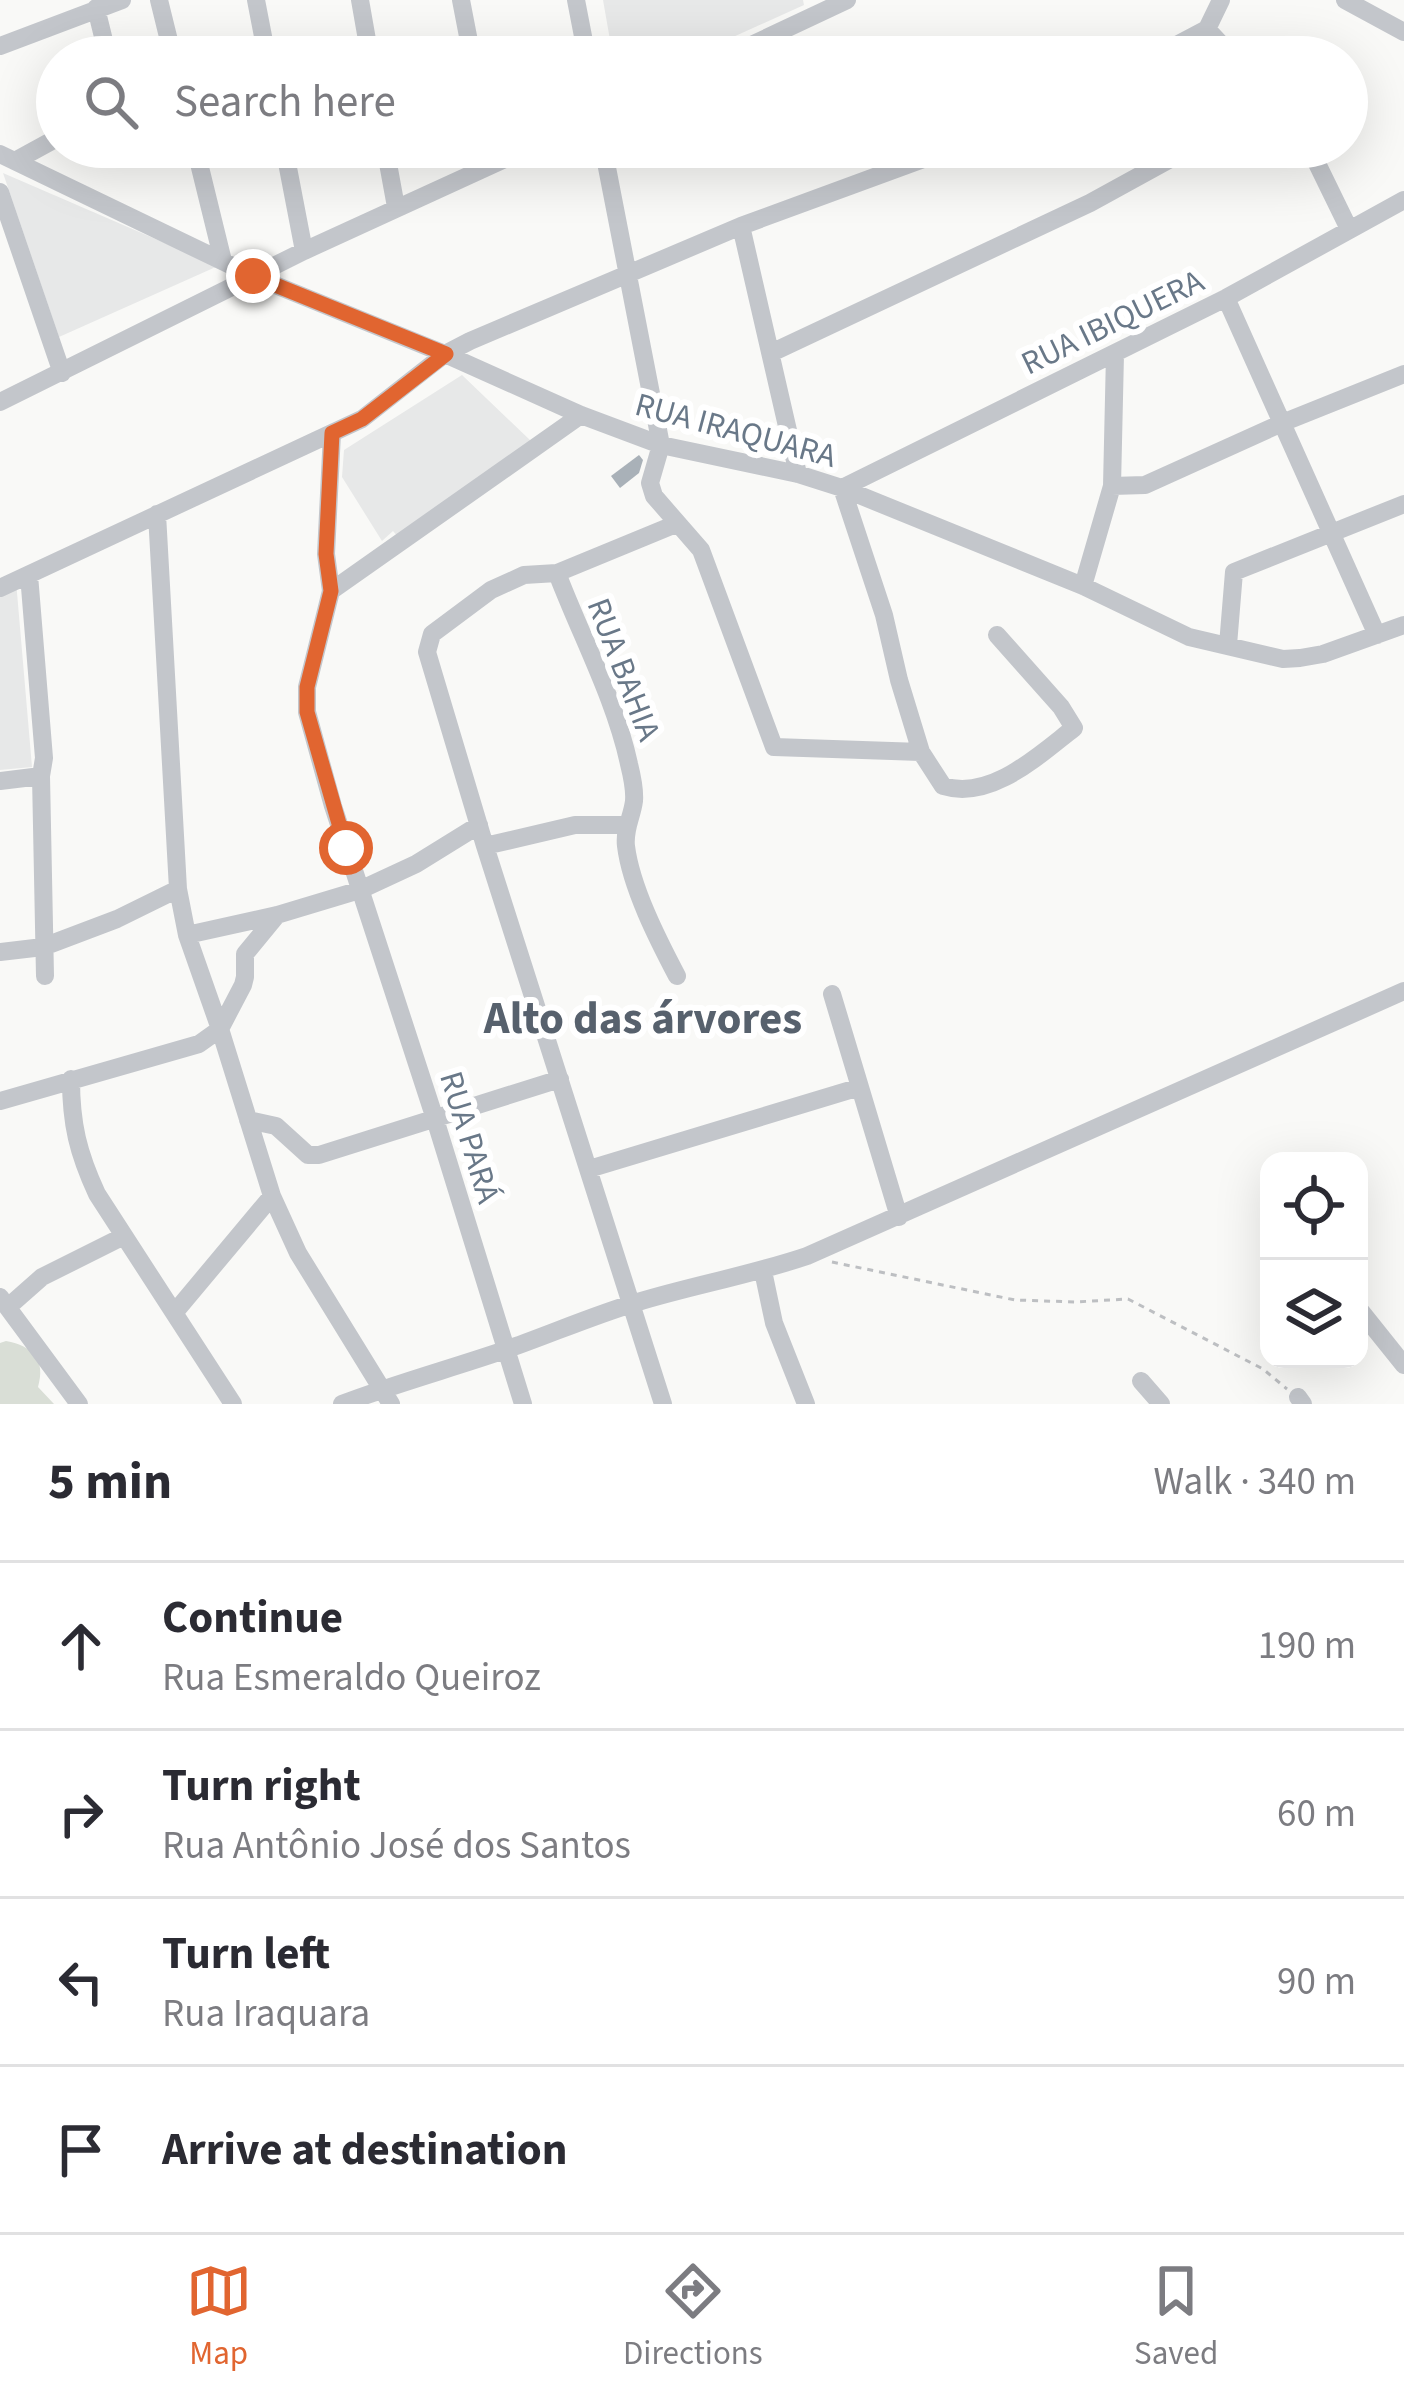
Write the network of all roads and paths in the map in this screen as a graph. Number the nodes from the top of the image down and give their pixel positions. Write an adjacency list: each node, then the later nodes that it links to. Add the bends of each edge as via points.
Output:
1 (122, 0): 10 (street)
2 (159, 0): 16 (street)
3 (256, 0): 17 (street)
4 (360, 0): 18 (street)
5 (461, 0): 19 (street)
6 (576, 0): 20 (street)
7 (847, 0): 11 (street)
8 (1221, 0): 13 (street)
9 (1345, 0): 14 (street)
10 (95, 8): 12 (street); 15 (street)
11 (809, 9): 21 (street)
12 (65, 10): 24 (street)
13 (1207, 29): 22 (street); 23 (street)
14 (1404, 32)
15 (102, 36)
16 (168, 36)
17 (263, 36)
18 (366, 36)
19 (468, 36)
20 (582, 36)
21 (763, 36)
22 (1194, 36)
23 (1214, 36)
24 (0, 46)
25 (36, 146): 26 (street)
26 (7, 158): 41 (street, RUA IRAQUARA)
27 (200, 168): 41 (street)
28 (288, 168): 40 (street)
29 (390, 168): 37 (street)
30 (468, 168): 37 (street)
31 (607, 168): 42 (street)
32 (899, 168): 38 (street)
33 (1154, 168): 45 (street)
34 (1319, 168): 39 (street)
35 (0, 192): 48 (street)
36 (1404, 200): 39 (street, RUA IBIQUERA)
37 (396, 207): 40 (street)
38 (741, 226): 42 (street); 45 (street)
39 (1348, 229): 44 (street, RUA IBIQUERA)
40 (304, 251): 43 (street)
41 (223, 261): 43 (street, RUA IRAQUARA)
42 (627, 272): 46 (street); 54 (street)
43 (253, 276): 46 (street, RUA IRAQUARA); 48 (street)
44 (1226, 298): 47 (street, RUA IBIQUERA); 52 (street)
45 (771, 353): 55 (street)
46 (446, 354): 51 (street, RUA IRAQUARA); 53 (street)
47 (1114, 354): 56 (street); 57 (street, RUA IBIQUERA)
48 (62, 373): 50 (street)
49 (1404, 374): 52 (street)
50 (0, 402)
51 (580, 415): 54 (street, RUA IRAQUARA); 66 (street)
52 (1282, 423): 56 (street, via 1145,485); 61 (street)
53 (332, 433): 59 (street); 66 (street, RUA PARÁ)
54 (661, 445): 55 (street, RUA IRAQUARA); 60 (street, via 650,483)
55 (798, 474): 57 (street, RUA IRAQUARA)
56 (1112, 487): 64 (street)
57 (842, 488): 64 (street, RUA IRAQUARA); 71 (street)
58 (1404, 504): 61 (street)
59 (157, 514): 63 (street); 77 (street)
60 (676, 524): 62 (street, RUA BAHIA); 71 (street, via 701,550 774,747)
61 (1331, 533): 69 (street); 70 (street, via 1234,572)
62 (557, 573): 74 (street, RUA BAHIA, via 625,746 634,803); 75 (street, via 512,578 432,634 427,652)
63 (29, 575): 65 (street); 72 (street)
64 (1083, 586): 70 (street, RUA IRAQUARA, via 1189,637)
65 (0, 588)
66 (331, 591): 78 (street, RUA PARÁ, via 307,712)
67 (1404, 625): 69 (street, RUA IRAQUARA)
68 (997, 635): 71 (street, via 1074,728 1025,766 956,790 943,786)
69 (1377, 635): 70 (street, RUA IRAQUARA, via 1300,658)
70 (1228, 645)
71 (921, 752)
72 (41, 776): 73 (street); 81 (street)
73 (0, 781)
74 (626, 824): 76 (street, via 575,825); 84 (street, RUA BAHIA, via 634,879)
75 (479, 825): 76 (street); 78 (street)
76 (485, 847): 89 (street)
77 (178, 890): 80 (street); 81 (street)
78 (360, 890): 79 (street); 92 (street, RUA PARÁ)
79 (277, 915): 80 (street); 87 (street, via 245,954 243,985)
80 (187, 934): 87 (street)
81 (43, 947): 82 (street); 83 (street)
82 (0, 952)
83 (45, 976)
84 (677, 976)
85 (1404, 991): 96 (street)
86 (832, 994): 90 (street)
87 (220, 1029): 88 (street, via 200,1044); 93 (street)
88 (71, 1079): 91 (street); 97 (street, via 80,1158)
89 (560, 1079): 92 (street); 94 (street)
90 (860, 1088): 94 (street); 96 (street)
91 (0, 1101)
92 (435, 1119): 93 (street, via 320,1155 308,1155 276,1126); 104 (street, RUA PARÁ)
93 (248, 1120): 95 (street)
94 (589, 1169): 101 (street)
95 (272, 1196): 102 (street); 107 (street)
96 (899, 1217): 98 (street)
97 (124, 1236): 100 (street); 102 (street)
98 (807, 1256): 99 (street); 108 (path, via 1015,1300 1128,1299 1263,1370)
99 (763, 1271): 101 (street); 114 (street)
100 (4, 1302): 109 (street)
101 (632, 1304): 104 (street); 113 (street)
102 (175, 1312): 110 (street)
103 (1368, 1320): 105 (street)
104 (506, 1350): 107 (street); 112 (street, RUA PARÁ)
105 (1404, 1365)
106 (1141, 1381): 115 (street)
107 (386, 1396): 111 (street)
108 (1300, 1401)
109 (79, 1404)
110 (233, 1404)
111 (342, 1404)
112 (523, 1404)
113 (663, 1404)
114 (806, 1404)
115 (1160, 1404)

